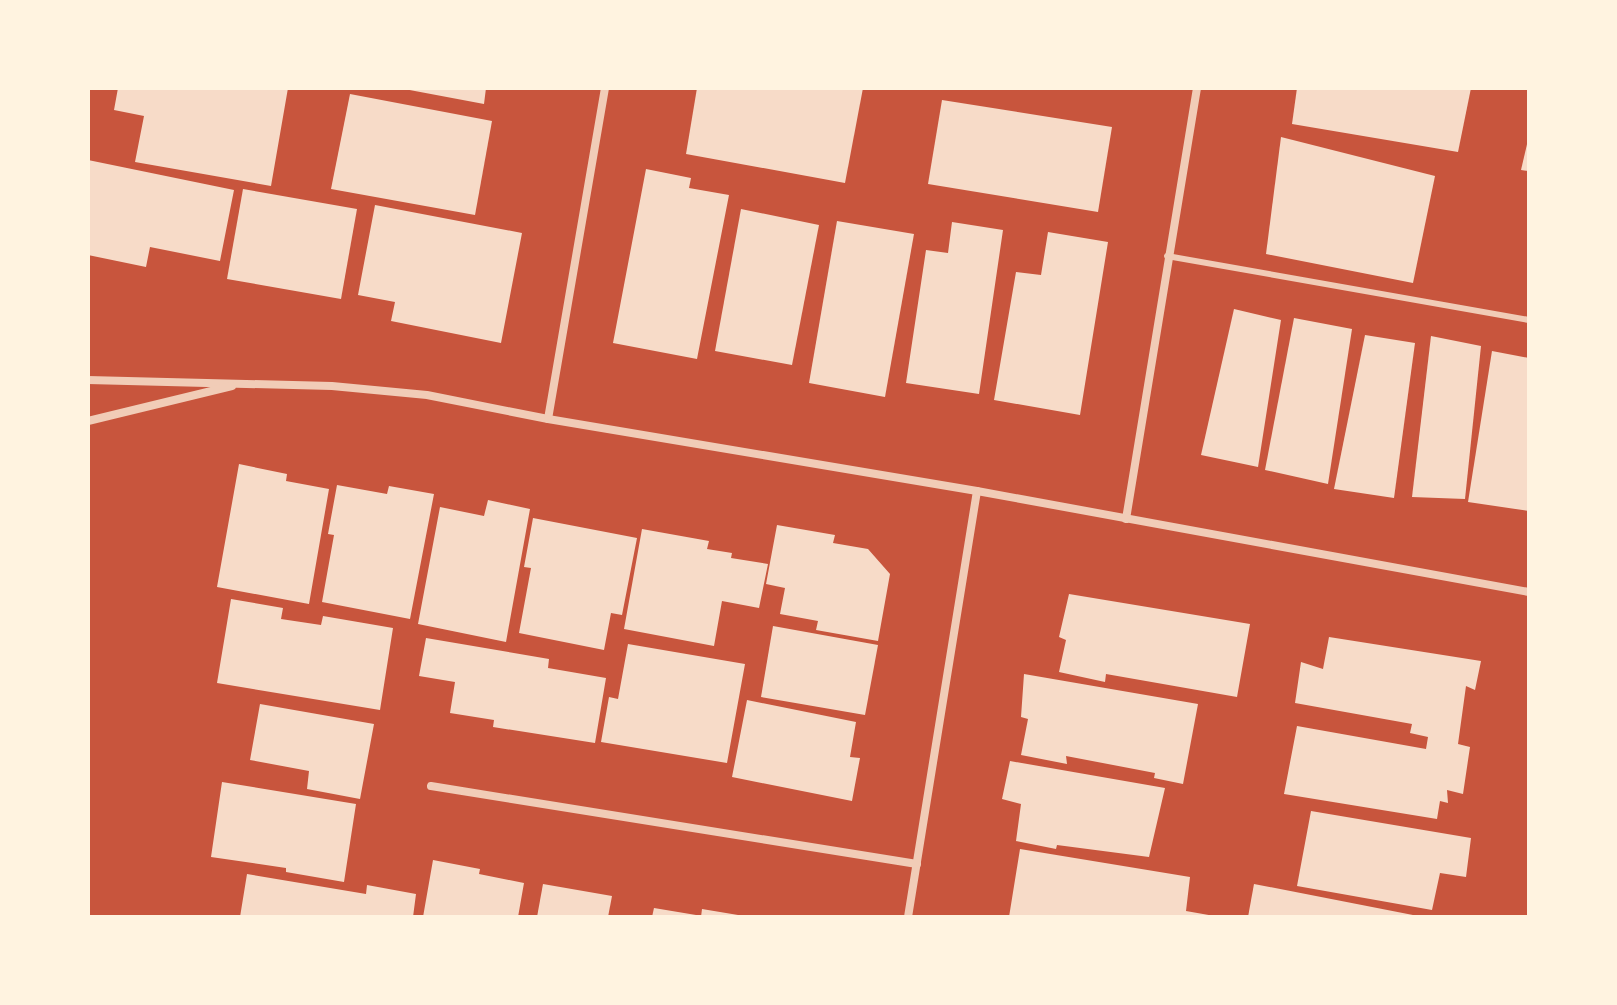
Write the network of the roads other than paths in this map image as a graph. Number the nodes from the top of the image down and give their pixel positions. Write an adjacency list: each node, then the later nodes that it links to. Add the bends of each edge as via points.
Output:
1 (605, 88): 7 (street)
2 (1197, 88): 3 (street)
3 (1167, 256): 4 (lane); 10 (street)
4 (1529, 320)
5 (88, 380): 6 (street)
6 (244, 383): 7 (street, via 427,395); 8 (street)
7 (548, 419): 9 (street)
8 (88, 421)
9 (977, 491): 10 (street); 13 (street)
10 (1126, 519): 11 (street)
11 (1529, 592)
12 (431, 786): 13 (street)
13 (917, 864): 14 (street)
14 (908, 917)

